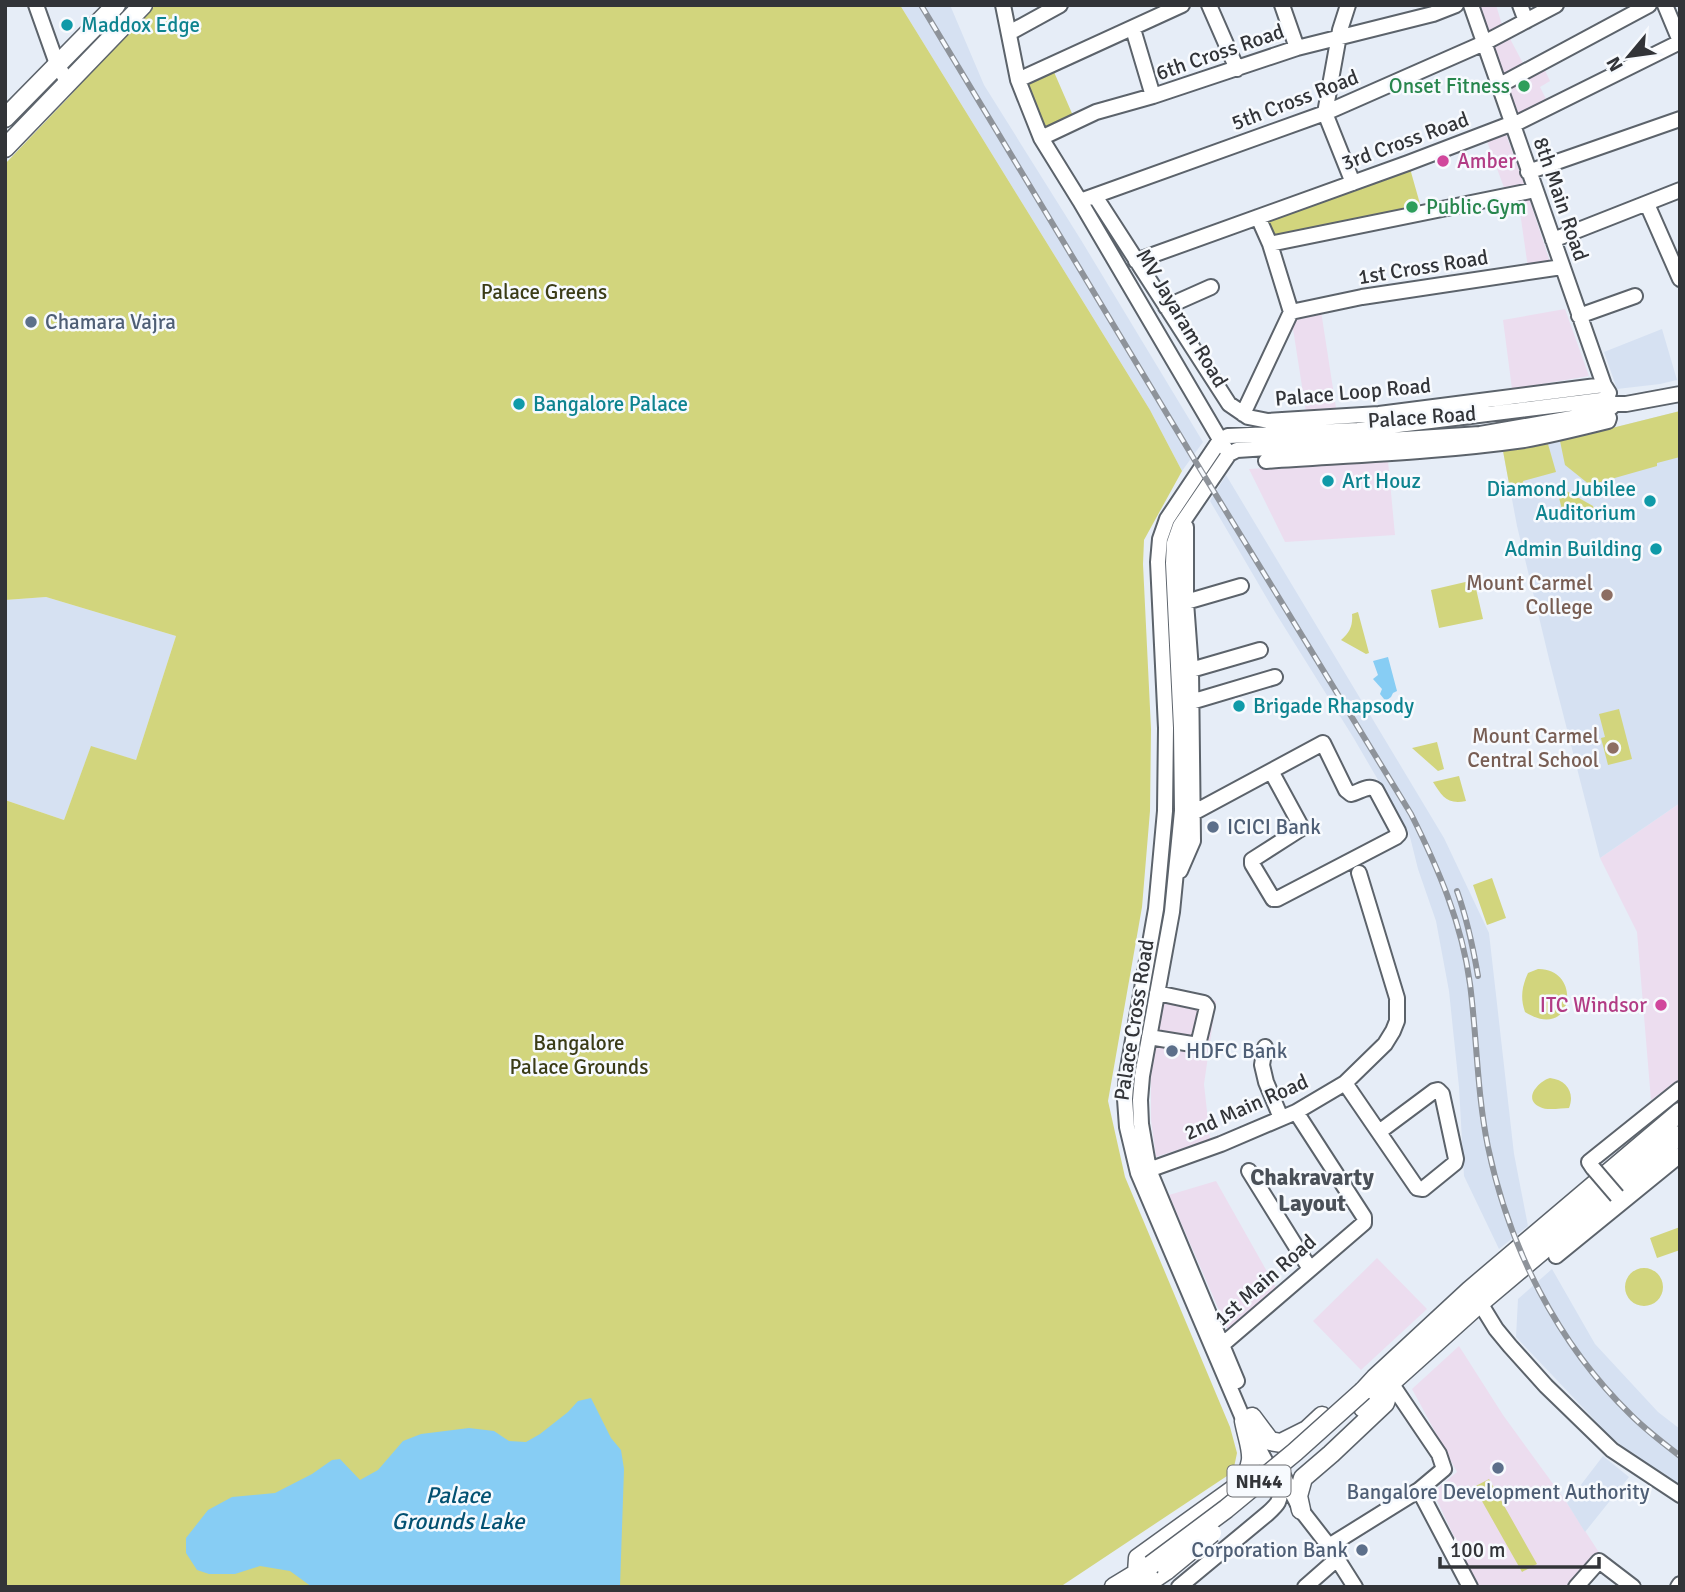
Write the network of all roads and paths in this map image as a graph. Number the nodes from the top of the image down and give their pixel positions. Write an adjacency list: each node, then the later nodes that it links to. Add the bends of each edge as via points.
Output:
1 (36, 5): 24 (street)
2 (116, 5): 24 (main road)
3 (144, 5): 27 (main road)
4 (1003, 5): 19 (street, MV Jayaram Road)
5 (1182, 5): 18 (street)
6 (1209, 5): 25 (street)
7 (1282, 5): 23 (street)
8 (1348, 5): 20 (street)
9 (1457, 5): 16 (street, 6th Cross Road)
10 (1471, 5): 22 (street, 8th Main Road)
11 (1520, 5): 17 (street)
12 (1556, 5): 17 (street, 5th Cross Road)
13 (1649, 5): 28 (street)
14 (1665, 5): 21 (street)
15 (1057, 6): 19 (street)
16 (1432, 9): 20 (street, 6th Cross Road)
17 (1526, 21): 22 (street, 5th Cross Road)
18 (1133, 29): 26 (street); 29 (street)
19 (1009, 33): 26 (street, MV Jayaram Road)
20 (1339, 37): 23 (street, 6th Cross Road); 30 (street)
21 (1680, 41): 33 (street, 3rd Cross Road)
22 (1484, 43): 28 (street, 8th Main Road); 30 (street, 5th Cross Road)
23 (1297, 48): 25 (street, 6th Cross Road)
24 (57, 64): 27 (street); 31 (main road)
25 (1237, 69): 29 (street, 6th Cross Road)
26 (1018, 80): 34 (street, MV Jayaram Road)
27 (68, 83): 35 (main road)
28 (1500, 85): 33 (street, 8th Main Road)
29 (1153, 96): 34 (street, 6th Cross Road, via 1096,111)
30 (1325, 113): 37 (street); 40 (street, 5th Cross Road)
31 (5, 118)
32 (1679, 121): 36 (street)
33 (1513, 125): 36 (street, 8th Main Road); 37 (street, 3rd Cross Road)
34 (1041, 138): 42 (street, MV Jayaram Road)
35 (5, 148)
36 (1528, 172): 38 (street, 8th Main Road)
37 (1353, 183): 43 (street, 3rd Cross Road)
38 (1535, 190): 44 (street, 8th Main Road); 45 (street)
39 (1680, 190): 41 (street)
40 (1095, 196): 42 (street, 5th Cross Road); 46 (street)
41 (1647, 204): 44 (street); 48 (street)
42 (1083, 206): 58 (street, MV Jayaram Road)
43 (1258, 217): 45 (street); 46 (street, 3rd Cross Road)
44 (1553, 240): 47 (street, 8th Main Road)
45 (1270, 244): 52 (street)
46 (1136, 261): 51 (street)
47 (1562, 267): 52 (street, 1st Cross Road); 53 (street, 8th Main Road)
48 (1680, 279)
49 (1211, 287): 51 (street)
50 (1635, 296): 53 (street)
51 (1166, 307): 57 (street, via 1229,404)
52 (1292, 312): 57 (street)
53 (1579, 316): 54 (street, 8th Main Road)
54 (1604, 385): 56 (street, 8th Main Road); 57 (street, Palace Loop Road, via 1380,414 1268,421)
55 (1680, 394): 56 (street, Palace Road)
56 (1615, 404): 58 (street, Palace Road, via 1601,400 1358,430); 59 (street, Palace Road, via 1606,412 1480,434); 60 (street, via 1608,421 1525,439)
57 (1243, 414)
58 (1224, 438): 59 (street, MV Jayaram Road); 61 (street, Palace Cross Road)
59 (1233, 452): 62 (street, Palace Cross Road)
60 (1266, 461)
61 (1187, 490): 62 (street); 74 (street, Palace Cross Road, via 1167,519 1158,562 1166,728 1165,811)
62 (1196, 504): 73 (street, Palace Cross Road, via 1174,542 1182,811)
63 (1186, 527): 65 (street)
64 (1241, 586): 65 (street)
65 (1186, 602): 67 (street)
66 (1260, 650): 67 (street)
67 (1191, 670): 69 (street)
68 (1275, 677): 69 (street)
69 (1191, 702): 71 (street)
70 (1271, 771): 70 (street, via 1323,743 1349,793 1371,787 1376,790 1399,834 1273,899 1252,860 1302,828); 71 (street)
71 (1193, 813): 73 (street, via 1193,841)
72 (1359, 873): 79 (street, 2nd Main Road, via 1398,1010 1385,1044)
73 (1175, 881): 75 (street, Palace Cross Road)
74 (1156, 909): 75 (street); 87 (street, Palace Cross Road, via 1125,1099 1127,1127)
75 (1172, 912): 76 (street, Palace Cross Road)
76 (1157, 993): 77 (street, Palace Cross Road); 77 (street, via 1207,1007 1198,1045)
77 (1149, 1037): 87 (street, Palace Cross Road, via 1140,1100)
78 (1265, 1047): 83 (street, via 1262,1065)
79 (1345, 1083): 81 (street, 2nd Main Road); 84 (street)
80 (1680, 1089): 89 (street, bridge, via 1588,1162)
81 (1296, 1112): 83 (street, 2nd Main Road); 91 (street, 1st Main Road, via 1364,1220)
82 (1680, 1112): 89 (main road, NH44)
83 (1281, 1118): 87 (street, 2nd Main Road)
84 (1379, 1132): 84 (street, via 1417,1188 1423,1189 1455,1163 1440,1091)
85 (1680, 1135): 89 (main road, NH44)
86 (1680, 1155): 89 (street)
87 (1143, 1171): 93 (street, Palace Cross Road); 95 (street, Palace Cross Road)
88 (1249, 1171): 91 (street)
89 (1611, 1190): 90 (street); 92 (main road, NH44); 94 (main road, NH44, via 1436,1321)
90 (1556, 1256)
91 (1310, 1269): 93 (street, 1st Main Road)
92 (1480, 1303): 94 (main road, NH44); 100 (street, via 1510,1346 1612,1450)
93 (1222, 1345): 95 (street, Palace Cross Road)
94 (1373, 1390): 96 (main road, via 1357,1386); 99 (street, via 1439,1454 1444,1469); 101 (main road, via 1385,1403 1303,1478 1298,1496); 103 (main road, NH44, bridge)
95 (1248, 1419): 96 (main road, via 1270,1441 1281,1443); 97 (street, Palace Cross Road); 98 (main road, via 1252,1459)
96 (1307, 1430): 97 (main road)
97 (1269, 1461): 98 (main road); 101 (street, Palace Cross Road); 105 (street, Palace Cross Road, via 1281,1495 1276,1505)
98 (1238, 1486): 103 (main road, via 1138,1558)
99 (1419, 1490): 102 (street); 108 (street)
100 (1680, 1495)
101 (1301, 1510): 102 (street, Palace Cross Road)
102 (1334, 1552): 106 (street); 107 (street, Palace Cross Road)
103 (1151, 1576): 104 (main road, NH44)
104 (1114, 1587)
105 (1179, 1587)
106 (1305, 1587)
107 (1355, 1587)
108 (1470, 1587)
109 (1576, 1587): 110 (street, via 1599,1561)
110 (1633, 1587)

